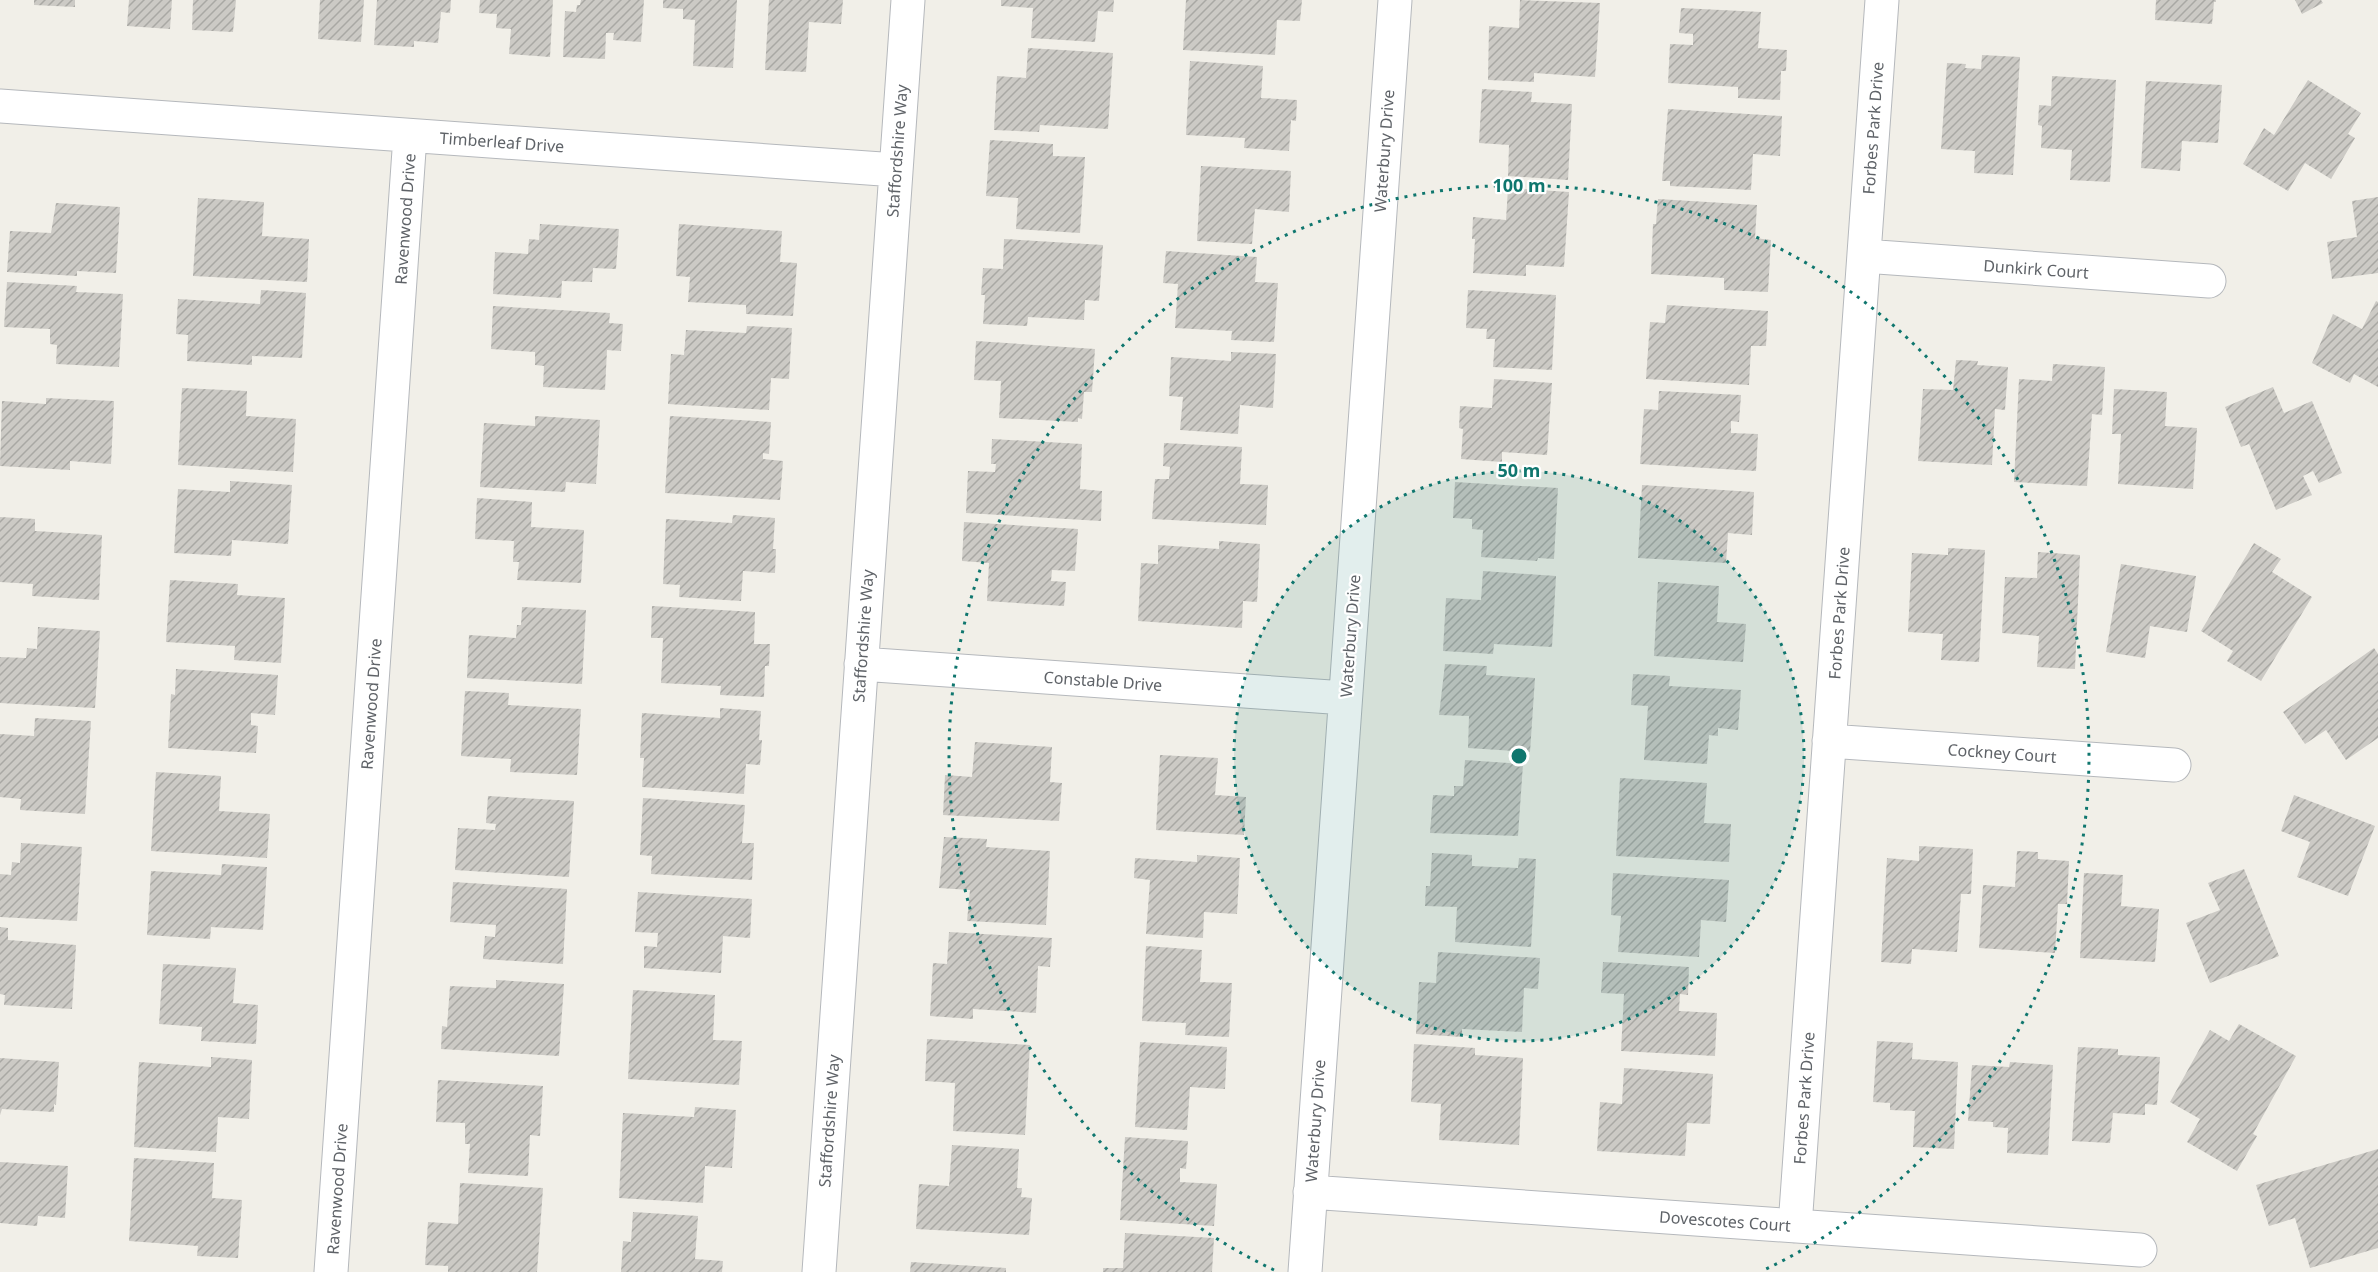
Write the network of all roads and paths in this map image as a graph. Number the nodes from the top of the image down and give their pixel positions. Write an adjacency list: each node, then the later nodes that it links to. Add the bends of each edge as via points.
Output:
1 (908, 0): 6 (street, Staffordshire Way)
2 (1395, 0): 10 (street, Waterbury Drive)
3 (1882, 0): 7 (street, Forbes Park Drive)
4 (0, 106): 5 (street, Timberleaf Drive)
5 (410, 136): 6 (street, Timberleaf Drive); 16 (street, Ravenwood Drive)
6 (896, 170): 9 (street, Staffordshire Way)
7 (1864, 256): 8 (street, Dunkirk Court); 11 (street, Forbes Park Drive)
8 (2209, 281)
9 (861, 664): 10 (street, Constable Drive); 17 (street, Staffordshire Way)
10 (1345, 698): 13 (street, Waterbury Drive)
11 (1829, 741): 12 (street, Cockney Court); 14 (street, Forbes Park Drive)
12 (2174, 765)
13 (1310, 1192): 14 (street, Dovescotes Court); 18 (street, Waterbury Drive)
14 (1795, 1226): 15 (street, Dovescotes Court)
15 (2140, 1250)
16 (332, 1272)
17 (819, 1272)
18 (1305, 1272)

